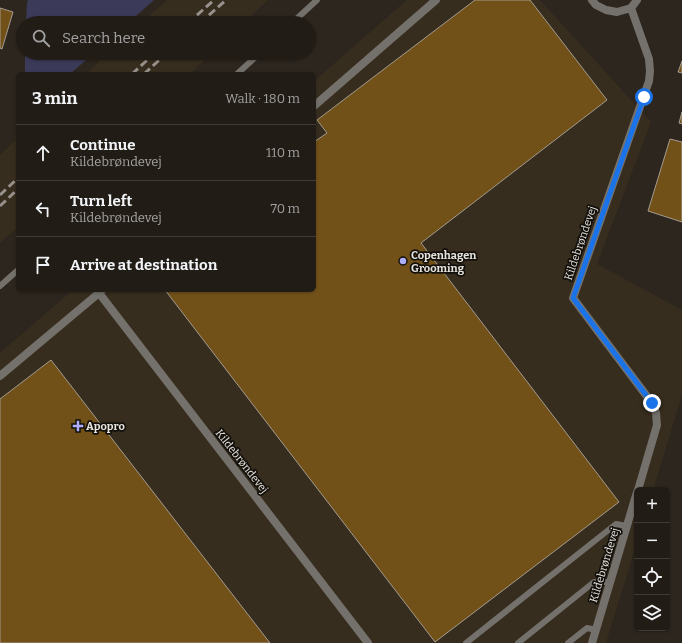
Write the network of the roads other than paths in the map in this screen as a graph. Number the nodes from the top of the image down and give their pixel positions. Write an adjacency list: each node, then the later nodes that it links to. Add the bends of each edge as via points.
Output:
1 (318, 0): 6 (lane)
2 (436, 0): 9 (street)
3 (592, 0): 5 (street, via 606,10 617,12)
4 (637, 0): 5 (street)
5 (631, 8): 15 (street, Kildebrøndevej, via 649,59 649,82 573,298 652,403 656,414 657,425)
6 (300, 16)
7 (252, 60): 8 (lane)
8 (239, 72)
9 (316, 104)
10 (16, 272): 11 (lane)
11 (0, 286)
12 (99, 292): 14 (street, Kildebrøndevej)
13 (101, 292): 20 (street, Kildebrøndevej)
14 (0, 376)
15 (638, 487)
16 (634, 502): 17 (street, Kildebrøndevej)
17 (627, 526): 18 (street, Kildebrøndevej); 21 (lane, via 616,524)
18 (610, 582): 19 (street, Kildebrøndevej); 22 (lane, via 594,582)
19 (596, 630): 23 (lane, via 587,628); 24 (street, Kildebrøndevej)
20 (368, 643)
21 (466, 643)
22 (518, 643)
23 (568, 643)
24 (592, 643)

